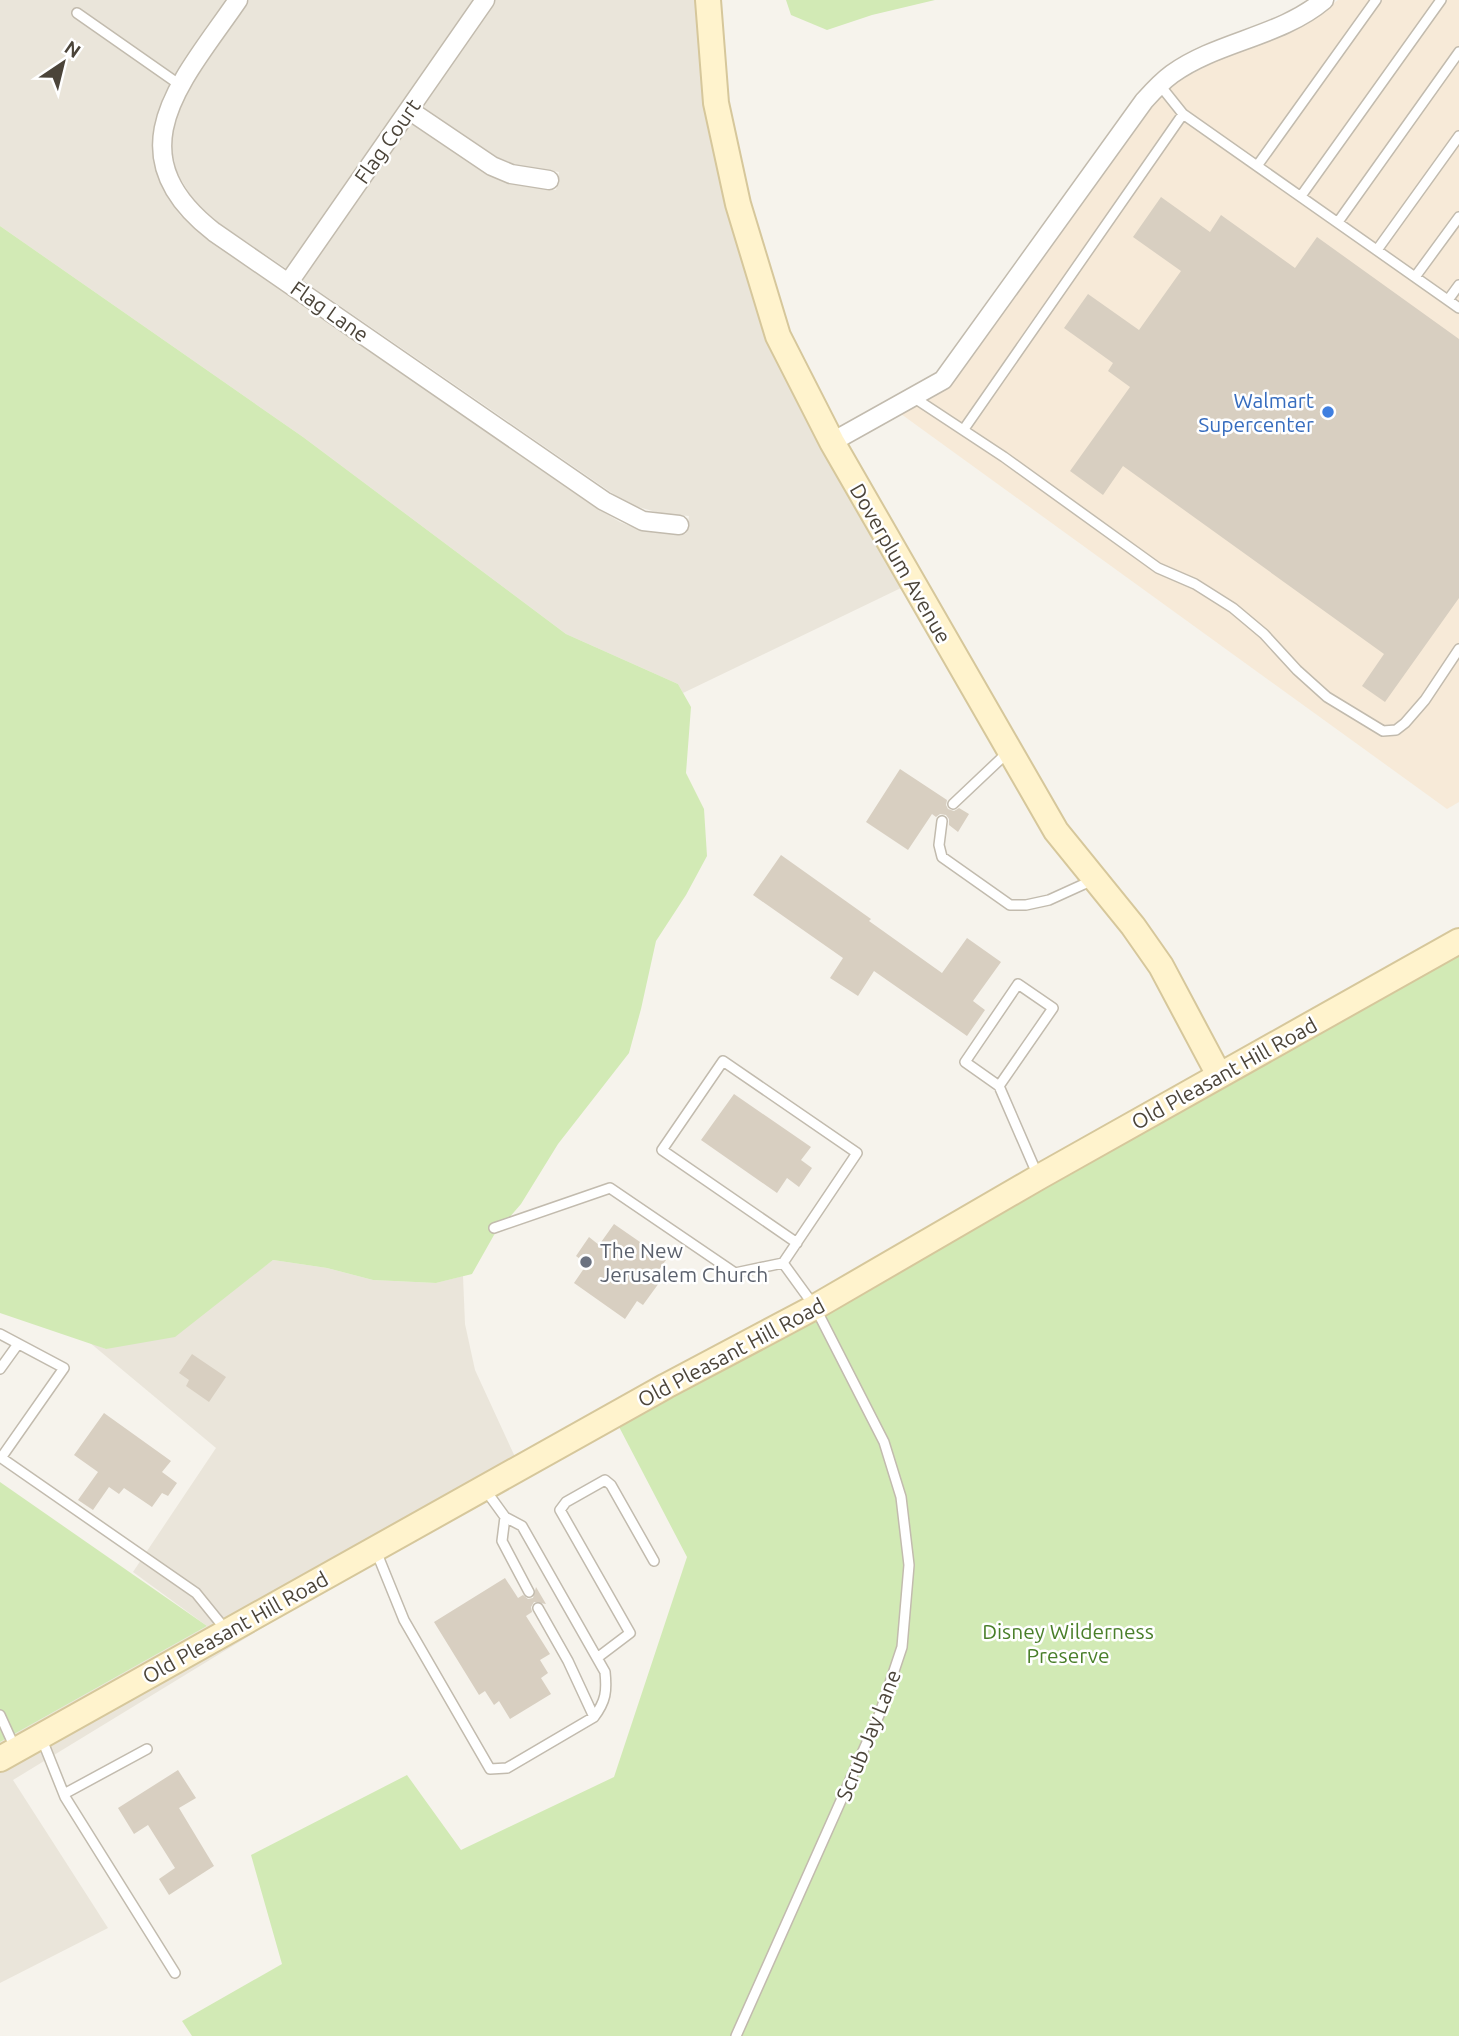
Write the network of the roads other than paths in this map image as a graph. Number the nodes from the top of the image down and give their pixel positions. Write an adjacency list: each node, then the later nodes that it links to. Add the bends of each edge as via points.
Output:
1 (238, 0): 10 (street, Flag Lane)
2 (485, 0): 11 (street, Flag Court)
3 (708, 0): 27 (street, Doverplum Avenue, via 716,103 738,204 778,336)
4 (1324, 0): 9 (street, via 1286,24 1193,62)
5 (1376, 0): 14 (lane)
6 (1441, 0): 16 (lane)
7 (77, 13): 10 (lane)
8 (1459, 52): 18 (lane)
9 (1159, 84): 12 (lane); 25 (street, via 943,380)
10 (180, 85): 21 (street, Flag Lane, via 170,101 162,146 175,191 199,220)
11 (409, 110): 15 (street, via 492,166); 21 (street, Flag Court)
12 (1183, 114): 14 (lane); 26 (lane)
13 (1459, 136): 19 (lane)
14 (1257, 166): 16 (lane)
15 (549, 180)
16 (1301, 197): 18 (lane)
17 (1459, 217): 20 (lane)
18 (1338, 222): 19 (lane)
19 (1377, 250): 20 (lane)
20 (1415, 277): 23 (lane)
21 (289, 282): 28 (street, Flag Lane, via 604,501 643,520)
22 (1459, 285): 23 (lane)
23 (1448, 300): 24 (lane)
24 (1459, 308)
25 (913, 397): 26 (lane); 27 (street)
26 (964, 429): 29 (lane, via 1158,568 1233,608 1327,697 1383,731 1396,730 1405,723)
27 (832, 442): 30 (street, Doverplum Avenue)
28 (679, 525)
29 (1459, 649)
30 (1010, 750): 31 (lane); 33 (street, Doverplum Avenue, via 1056,831)
31 (953, 804)
32 (942, 821): 33 (lane, via 942,857 1010,905 1049,900)
33 (1095, 879): 35 (street, Doverplum Avenue, via 1161,966)
34 (1459, 941): 35 (street, Old Pleasant Hill Road)
35 (1219, 1075): 37 (street, Old Pleasant Hill Road)
36 (999, 1086): 36 (lane, via 1053,1008 1018,984 965,1062); 37 (lane)
37 (1039, 1177): 41 (street, Old Pleasant Hill Road)
38 (494, 1228): 40 (lane, via 610,1188 735,1273)
39 (797, 1243): 39 (lane, via 857,1153 723,1061 662,1150); 40 (lane)
40 (783, 1263): 41 (lane, Scrub Jay Lane)
41 (815, 1307): 46 (street, Old Pleasant Hill Road); 61 (lane, Scrub Jay Lane, via 884,1442 901,1497 909,1565 902,1647 880,1713)
42 (0, 1334): 43 (lane)
43 (18, 1343): 44 (lane); 45 (lane, via 64,1368)
44 (0, 1369)
45 (0, 1457): 52 (lane, via 196,1593)
46 (484, 1488): 47 (lane); 48 (street, Old Pleasant Hill Road)
47 (505, 1517): 50 (lane, via 502,1541); 53 (lane, via 522,1526)
48 (375, 1549): 52 (street, Old Pleasant Hill Road); 55 (lane, via 404,1620 490,1769 508,1768)
49 (654, 1561): 53 (lane, via 606,1480 560,1510 630,1633)
50 (529, 1592)
51 (538, 1608): 55 (lane)
52 (227, 1632): 56 (street, Old Pleasant Hill Road)
53 (597, 1658): 55 (lane, via 605,1672 607,1691)
54 (0, 1715): 58 (lane)
55 (594, 1717)
56 (41, 1736): 58 (street, Old Pleasant Hill Road); 59 (lane)
57 (147, 1749): 59 (lane)
58 (8, 1754)
59 (64, 1794): 60 (lane)
60 (175, 1973)
61 (736, 2036)

